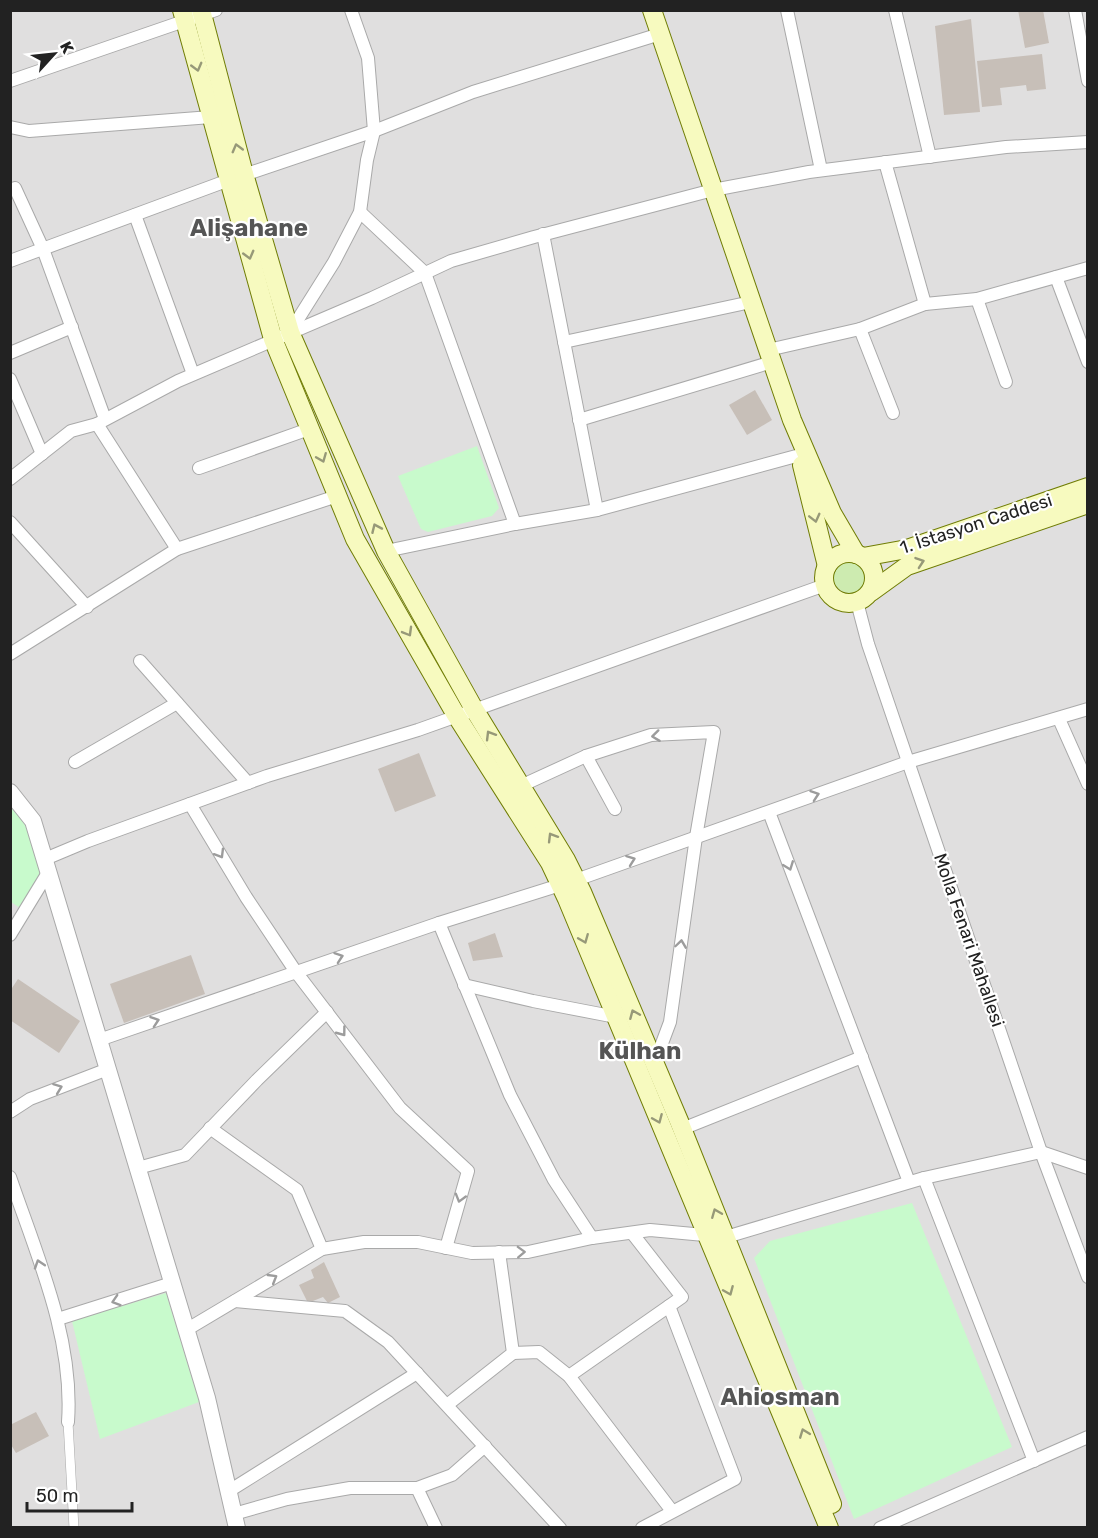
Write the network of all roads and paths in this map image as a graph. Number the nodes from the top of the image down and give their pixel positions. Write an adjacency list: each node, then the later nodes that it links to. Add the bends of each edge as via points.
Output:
1 (351, 10): 14 (street, via 368,58)
2 (652, 10): 9 (main road)
3 (787, 10): 18 (street)
4 (895, 10): 16 (street)
5 (1075, 10): 8 (street)
6 (206, 12): 7 (street); 19 (main road, one-way to 6)
7 (183, 16): 10 (street); 12 (main road, one-way to 12)
8 (1083, 31): 11 (street)
9 (660, 34): 14 (street, via 473,92); 21 (main road)
10 (10, 81)
11 (1088, 81)
12 (211, 117): 13 (street, via 29,131); 19 (main road)
13 (10, 127)
14 (374, 131): 19 (street); 22 (street)
15 (1088, 142): 16 (street)
16 (930, 157): 17 (street)
17 (885, 162): 18 (street); 32 (street)
18 (821, 170): 21 (street)
19 (236, 177): 23 (street); 35 (main road); 36 (main road, one-way to 36)
20 (15, 188): 25 (street)
21 (713, 190): 24 (street); 31 (main road)
22 (360, 212): 28 (street); 35 (street)
23 (135, 214): 25 (street); 41 (street)
24 (543, 234): 28 (street, via 451,261); 37 (street)
25 (43, 249): 26 (street); 33 (street)
26 (10, 261)
27 (1088, 268): 29 (street)
28 (425, 273): 35 (street); 58 (street)
29 (1056, 277): 30 (street); 40 (street)
30 (977, 298): 32 (street); 43 (street)
31 (751, 302): 37 (street); 39 (main road)
32 (925, 304): 34 (street)
33 (72, 327): 38 (street); 47 (street)
34 (860, 329): 39 (street); 44 (street)
35 (290, 332): 36 (street); 60 (main road, one-way to 35)
36 (273, 339): 41 (street); 48 (main road)
37 (564, 342): 45 (street)
38 (10, 353)
39 (770, 356): 45 (street); 46 (main road)
40 (1088, 362)
41 (194, 374): 47 (street)
42 (10, 379): 49 (street)
43 (1006, 382)
44 (892, 413)
45 (579, 420): 56 (street)
46 (792, 420): 50 (main road); 61 (main road, via 832,513)
47 (101, 422): 49 (street, via 71,431); 59 (street)
48 (309, 429): 51 (street); 54 (main road, one-way to 54)
49 (42, 454): 52 (street)
50 (800, 455): 56 (street); 62 (main road, one-way to 62)
51 (199, 468)
52 (10, 479)
53 (1088, 487): 61 (main road, 1. İstasyon Caddesi, via 907,549)
54 (337, 496): 59 (street); 71 (main road, one-way to 71, via 355,538)
55 (1088, 504): 64 (main road, 1. İstasyon Caddesi, one-way to 55, via 907,566)
56 (597, 510): 58 (street)
57 (10, 522): 65 (street)
58 (515, 524): 60 (street)
59 (177, 549): 65 (street)
60 (386, 551): 69 (main road)
61 (860, 555): 62 (main road, via 843,553); 64 (main road, via 869,562 875,577)
62 (827, 566): 63 (main road)
63 (825, 585): 64 (main road, via 834,598 849,603); 69 (street)
64 (864, 597): 75 (street, Molla Fenari Mahallesi, via 868,644)
65 (87, 607): 66 (street)
66 (10, 654)
67 (140, 661): 68 (street)
68 (177, 703): 74 (street); 76 (street)
69 (474, 709): 71 (street); 78 (main road, one-way to 69)
70 (1088, 709): 72 (street)
71 (456, 715): 76 (street); 78 (main road)
72 (1059, 719): 75 (street); 77 (street)
73 (586, 756): 78 (street); 81 (street); 83 (street, one-way to 73, via 714,732 651,735)
74 (75, 762)
75 (908, 762): 82 (street, one-way to 75); 99 (street, Molla Fenari Mahallesi)
76 (248, 783): 80 (street)
77 (1088, 784)
78 (513, 789): 85 (main road, via 550,863)
79 (10, 792): 84 (street, via 33,821)
80 (190, 804): 84 (street, via 88,841); 88 (street, one-way to 88)
81 (615, 809)
82 (769, 812): 83 (street); 93 (street, one-way to 93)
83 (696, 837): 85 (street, one-way to 83); 94 (street, one-way to 83, via 670,1022)
84 (47, 866): 87 (street); 92 (street)
85 (568, 883): 86 (street); 91 (main road, one-way to 91); 94 (main road, one-way to 85)
86 (439, 923): 88 (street, one-way to 86); 89 (street)
87 (10, 935)
88 (296, 972): 90 (street); 92 (street, one-way to 88)
89 (464, 985): 91 (street); 108 (street, via 510,1095 554,1180)
90 (327, 1012): 97 (street); 109 (street, one-way to 109, via 400,1108 468,1171)
91 (616, 1017): 106 (main road, one-way to 106)
92 (99, 1040): 95 (street)
93 (862, 1057): 98 (street); 104 (street)
94 (655, 1062): 98 (main road)
95 (108, 1069): 96 (street, one-way to 95, via 30,1099); 101 (street)
96 (10, 1112)
97 (210, 1128): 101 (street, via 185,1155); 110 (street, via 297,1190)
98 (682, 1129): 107 (main road, one-way to 98)
99 (1041, 1152): 100 (street); 103 (street); 112 (street, Molla Fenari Mahallesi)
100 (1088, 1167)
101 (138, 1168): 113 (street)
102 (10, 1177): 116 (street, one-way to 102)
103 (924, 1178): 104 (street); 125 (street)
104 (909, 1182): 107 (street)
105 (632, 1233): 106 (street, via 650,1230); 108 (street); 115 (street, via 682,1297)
106 (707, 1237): 107 (street); 134 (main road, one-way to 134)
107 (726, 1237): 135 (main road, one-way to 107, via 838,1520)
108 (592, 1238): 111 (street, one-way to 108, via 528,1252)
109 (446, 1248): 110 (street, via 418,1242 364,1242); 111 (street, via 472,1253)
110 (322, 1249): 114 (street, one-way to 110)
111 (499, 1252): 118 (street)
112 (1088, 1277)
113 (172, 1283): 116 (street, one-way to 116); 117 (street)
114 (235, 1301): 117 (street); 119 (street, via 345,1311 388,1342)
115 (669, 1306): 120 (street); 128 (street, via 735,1479)
116 (58, 1319): 122 (street, via 70,1395)
117 (186, 1330): 127 (street)
118 (513, 1353): 120 (street, via 538,1352); 121 (street)
119 (417, 1373): 121 (street); 127 (street)
120 (569, 1376): 128 (street)
121 (447, 1405): 124 (street)
122 (68, 1422): 130 (street)
123 (1088, 1437): 125 (street)
124 (485, 1446): 126 (street, via 452,1475); 132 (street)
125 (1034, 1461): 136 (street)
126 (417, 1488): 129 (street, via 350,1488 287,1499); 131 (street)
127 (229, 1491): 129 (street)
128 (672, 1511): 133 (street)
129 (236, 1521)
130 (74, 1527)
131 (436, 1527)
132 (560, 1527)
133 (642, 1527)
134 (829, 1527)
135 (837, 1527)
136 (880, 1527)

